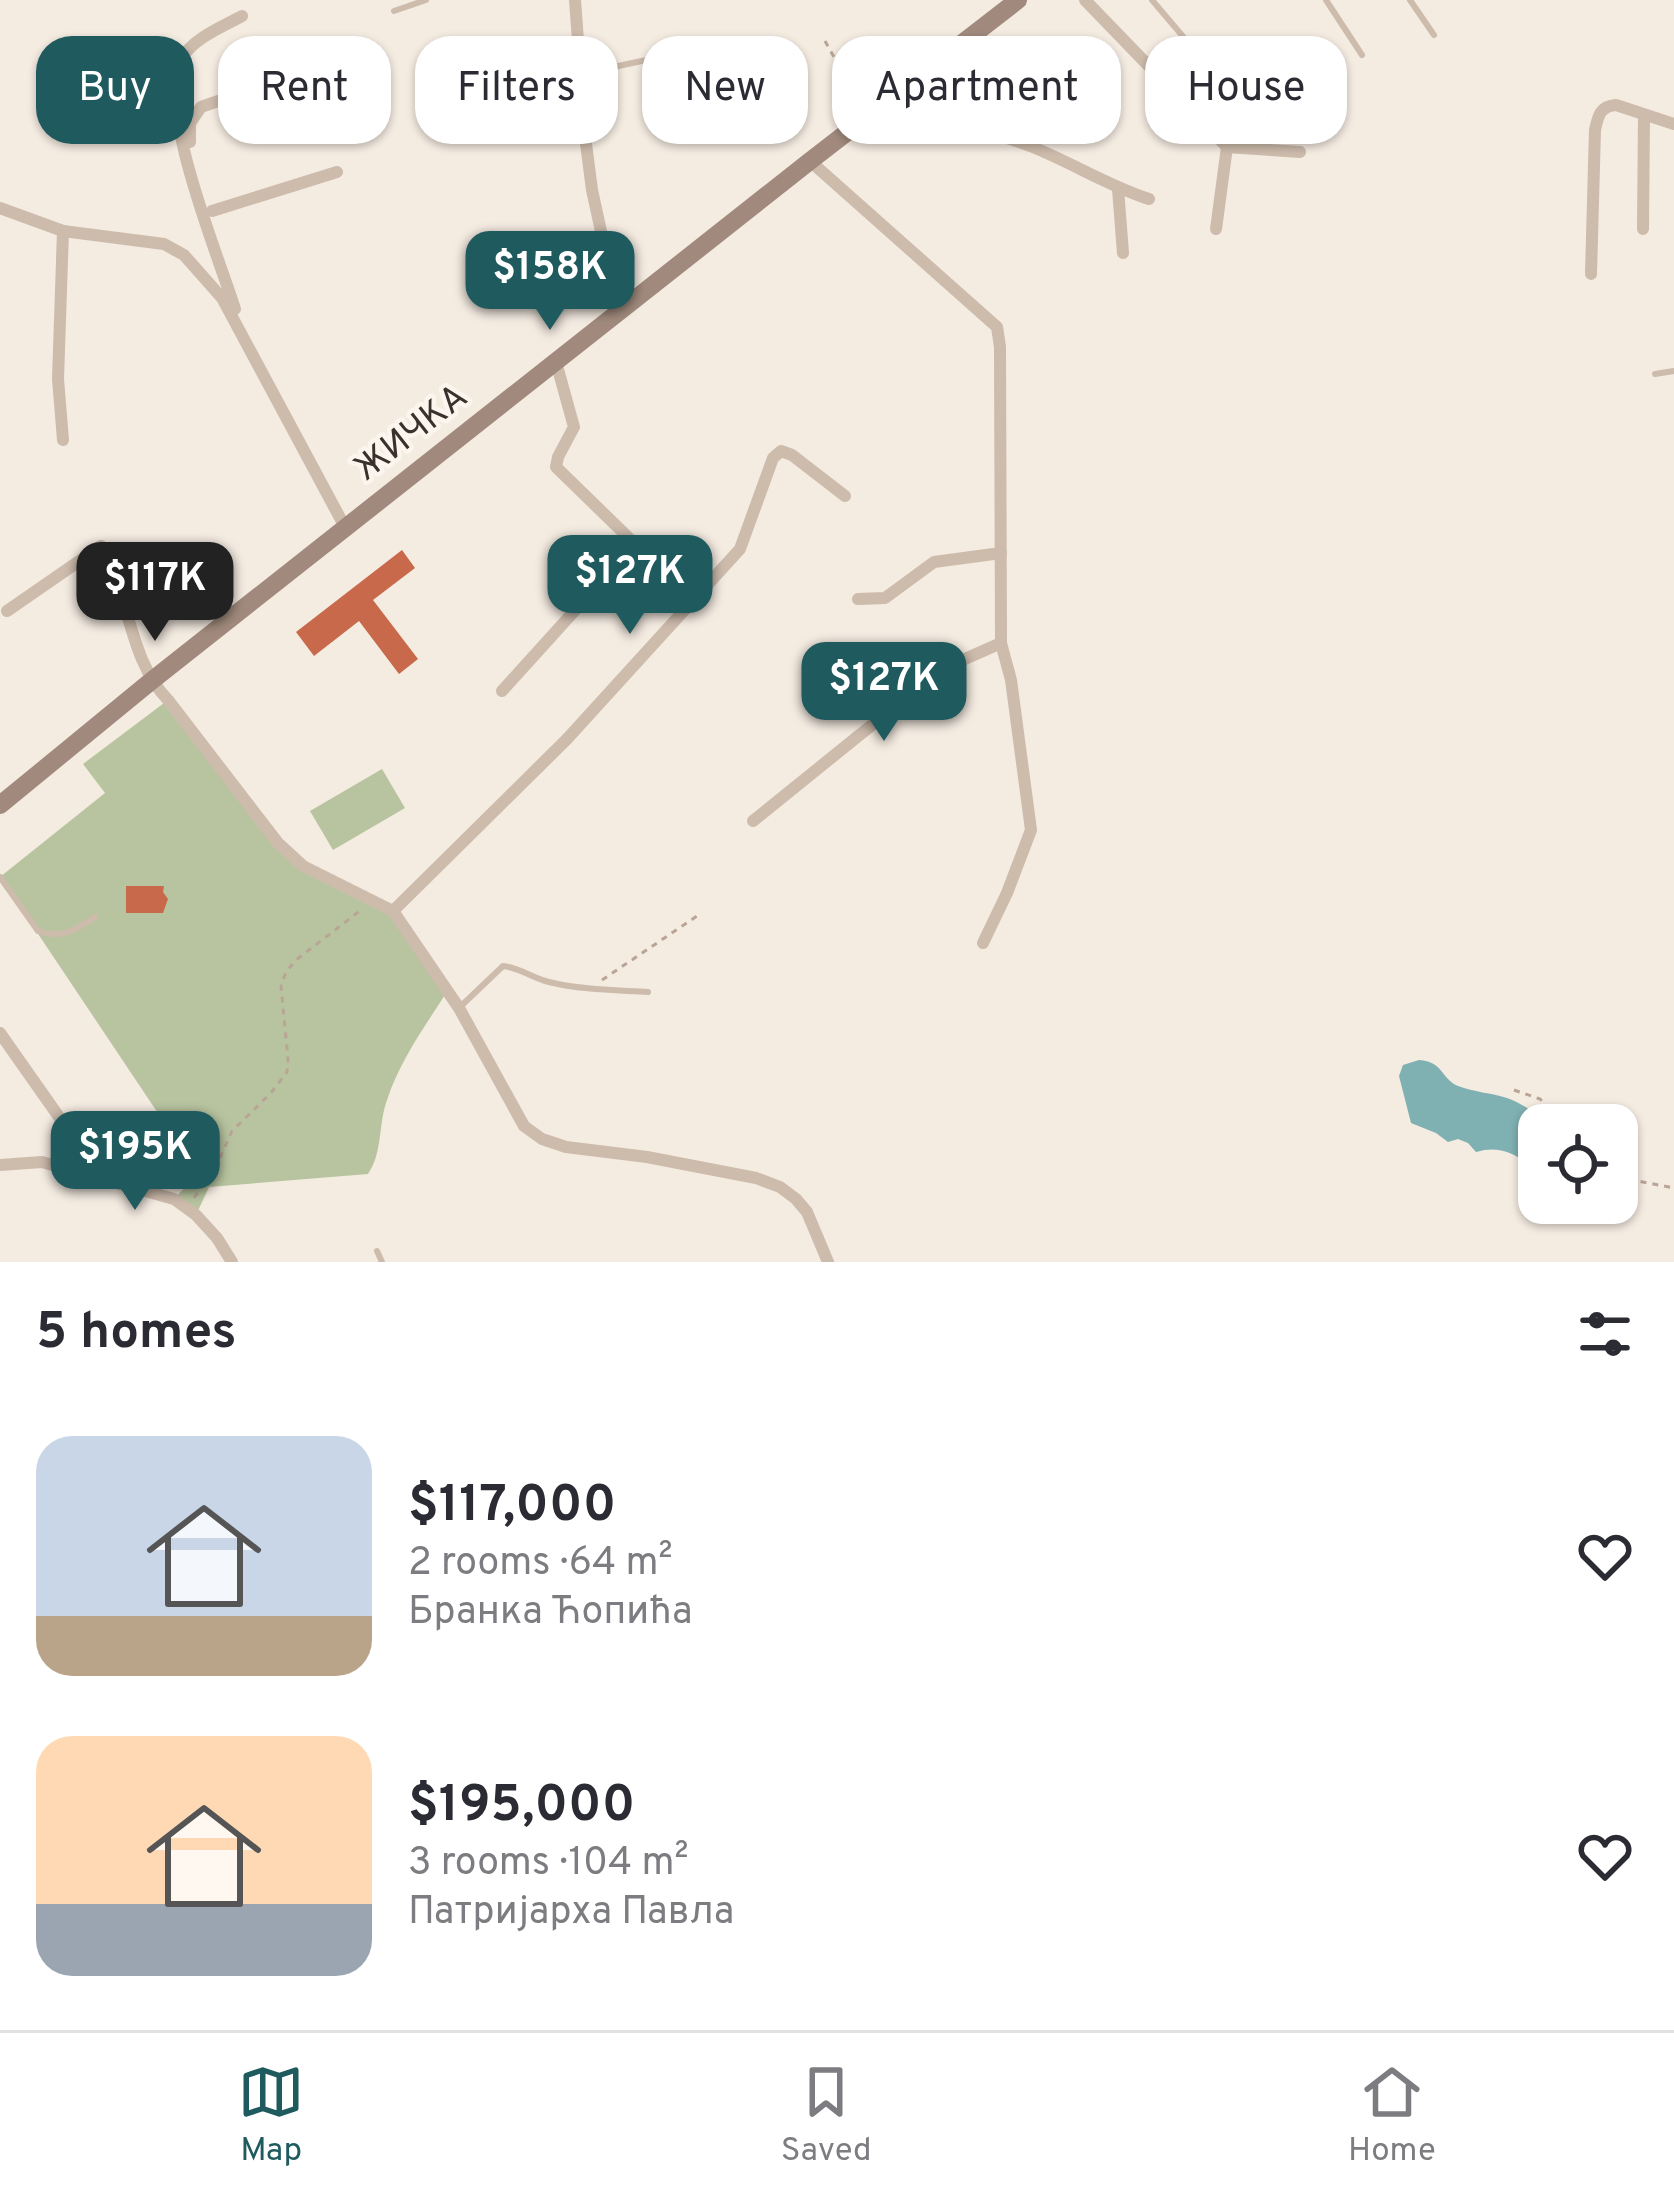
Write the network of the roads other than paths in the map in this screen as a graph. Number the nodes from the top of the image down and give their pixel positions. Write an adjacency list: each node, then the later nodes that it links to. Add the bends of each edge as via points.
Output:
1 (426, 0): 8 (lane)
2 (575, 0): 11 (street)
3 (1018, 0): 12 (main road, ЖИЧКА)
4 (1085, 0): 21 (street)
5 (1152, 0): 13 (lane)
6 (1326, 0): 14 (lane)
7 (1409, 0): 10 (lane)
8 (394, 11)
9 (242, 16): 33 (street, via 185,52 176,83 190,174)
10 (1434, 35)
11 (578, 36)
12 (972, 36)
13 (1183, 36)
14 (1362, 55)
15 (218, 101): 28 (street, via 201,107 189,134)
16 (1644, 115): 17 (street); 30 (street); 34 (street, via 1616,105 1600,112)
17 (1674, 124)
18 (588, 144): 35 (street)
19 (832, 144): 23 (main road, ЖИЧКА)
20 (1025, 144): 25 (street)
21 (1227, 147): 22 (street); 29 (street)
22 (1300, 152)
23 (810, 161): 35 (main road, ЖИЧКА); 43 (street, via 997,327)
24 (337, 172): 28 (street)
25 (1118, 189): 26 (street); 32 (street)
26 (1149, 200)
27 (0, 208): 31 (street)
28 (212, 211): 33 (street)
29 (1216, 229)
30 (1643, 229)
31 (63, 230): 36 (street, via 184,254); 40 (street)
32 (1123, 253)
33 (221, 261): 36 (street)
34 (1591, 274)
35 (619, 314): 37 (main road, ЖИЧКА)
36 (243, 333): 42 (street)
37 (556, 362): 42 (main road, ЖИЧКА); 48 (street, via 574,427 556,467 635,544)
38 (1674, 371): 39 (lane)
39 (1655, 374)
40 (63, 440)
41 (845, 496): 52 (street, via 792,455 773,458 740,549 567,739)
42 (346, 529): 47 (main road, ЖИЧКА)
43 (1001, 553): 44 (street, via 934,562 885,598); 46 (street)
44 (858, 599)
45 (7, 611): 47 (street, via 101,546)
46 (1001, 643): 50 (street, via 940,670); 54 (street, via 1030,830)
47 (151, 682): 49 (main road, ЖИЧКА); 52 (street, via 278,843 303,866)
48 (502, 691)
49 (0, 805)
50 (753, 821)
51 (0, 877): 53 (lane, via 38,931 69,933)
52 (393, 911): 56 (street)
53 (95, 917)
54 (983, 943)
55 (648, 992): 56 (lane, via 548,982 503,966)
56 (459, 1007): 63 (street, via 524,1126 542,1139 780,1187 807,1212)
57 (0, 1033): 58 (street)
58 (78, 1144)
59 (0, 1165): 61 (street, via 42,1162 174,1199)
60 (377, 1251): 62 (lane)
61 (232, 1262)
62 (382, 1262)
63 (828, 1262)

